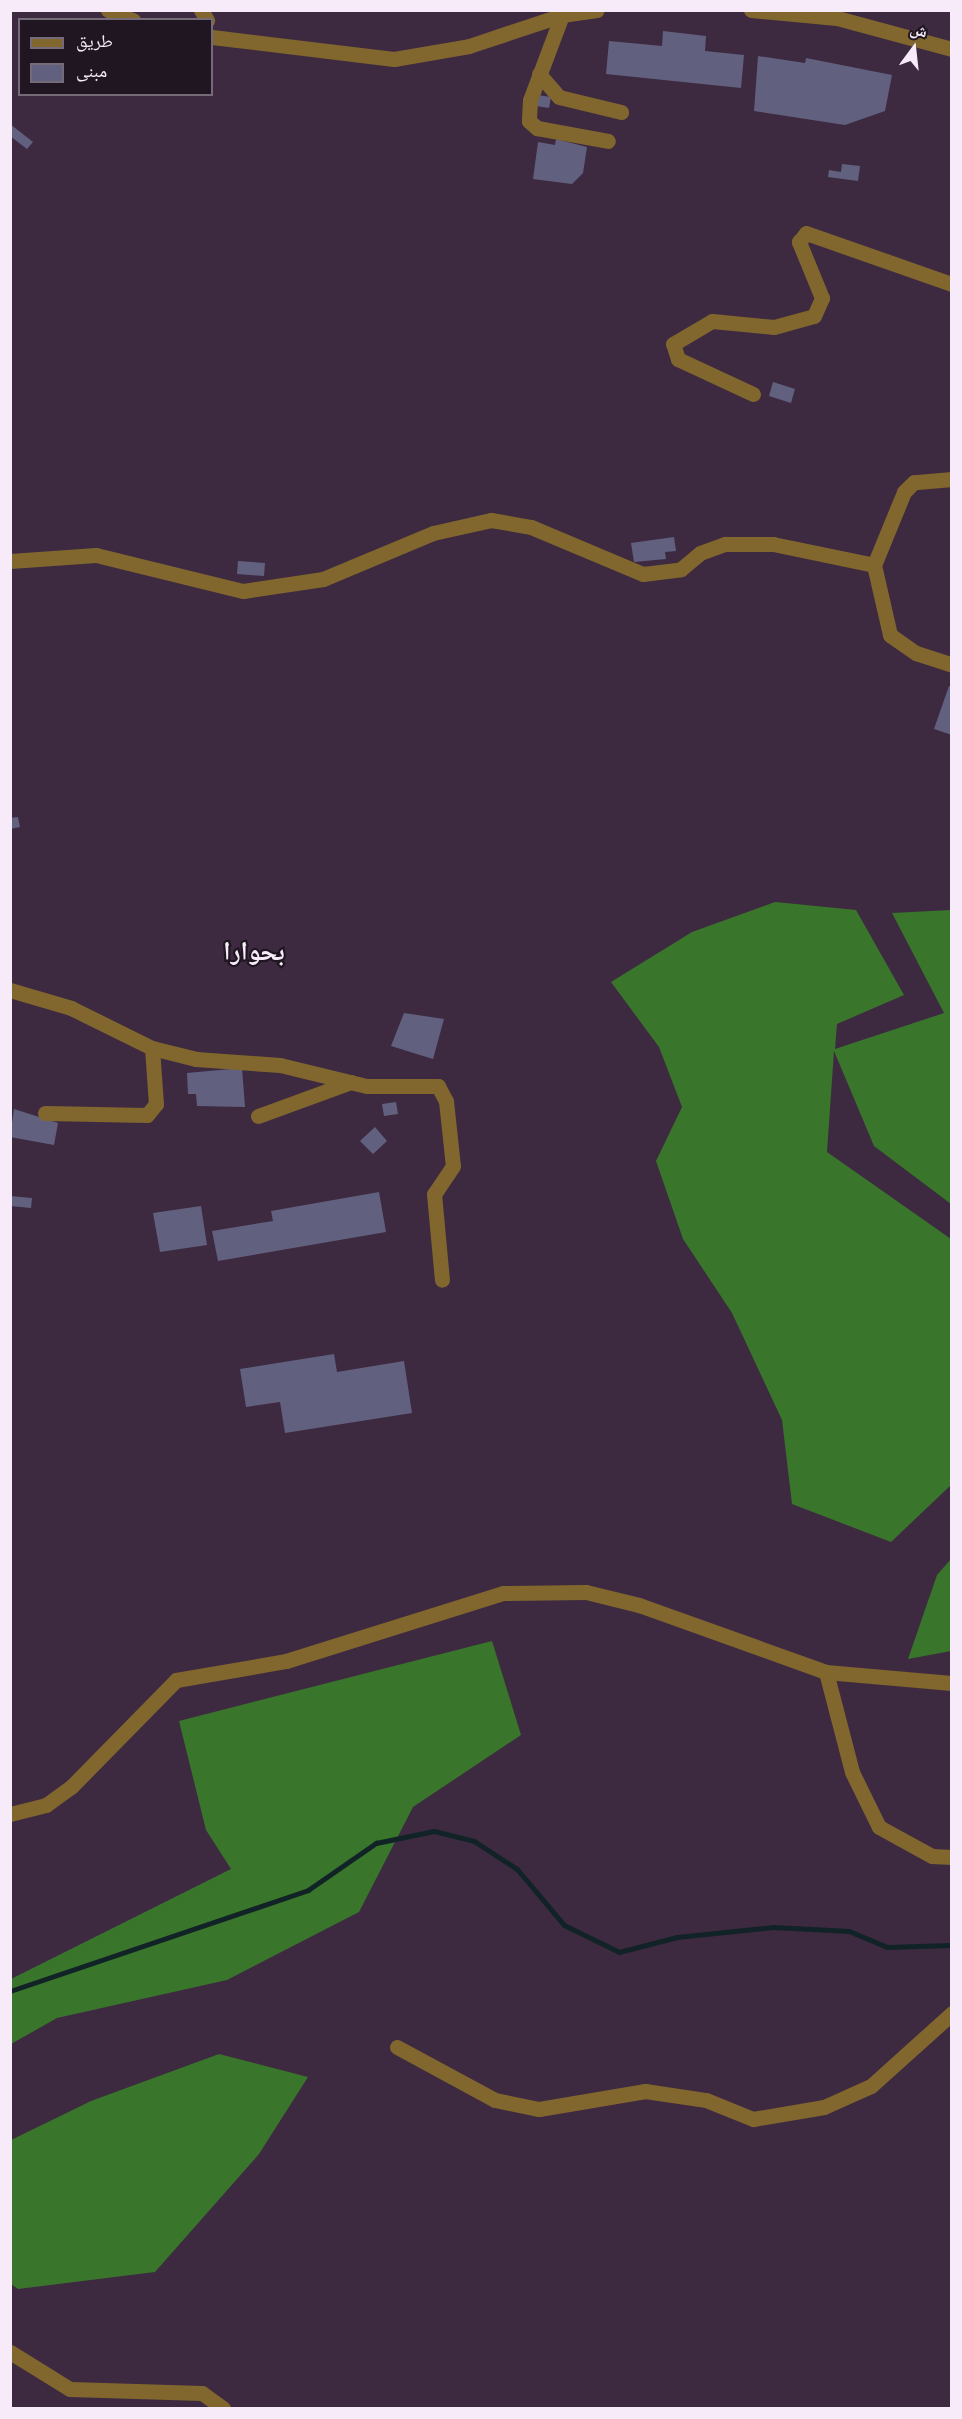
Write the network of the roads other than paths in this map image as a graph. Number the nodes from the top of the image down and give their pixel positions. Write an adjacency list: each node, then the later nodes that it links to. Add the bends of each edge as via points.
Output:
1 (108, 10): 5 (street)
2 (597, 10): 4 (street)
3 (751, 10): 7 (street, via 837,18)
4 (562, 15): 6 (street, via 469,46 394,58); 8 (street)
5 (128, 18)
6 (214, 34)
7 (951, 48)
8 (539, 74): 9 (street, via 559,97); 10 (street, via 529,121 561,134)
9 (621, 112)
10 (608, 141)
11 (951, 284): 12 (street, via 806,233 799,242 822,298 814,316 774,327 712,321 673,344 678,359)
12 (753, 394)
13 (951, 479): 15 (street, via 914,482 904,492)
14 (10, 561): 15 (street, via 96,555 243,591 268,583 324,579 433,533 491,520 531,527 643,574 681,569 700,553 725,544 773,544)
15 (874, 566): 16 (street, via 890,635 916,653)
16 (951, 665)
17 (10, 990): 18 (street, via 71,1008)
18 (152, 1048): 19 (street, via 196,1059 280,1065); 20 (street, via 156,1104 147,1115)
19 (351, 1082): 21 (street); 22 (street, via 438,1086 446,1101 453,1166 434,1194)
20 (45, 1113)
21 (258, 1116)
22 (442, 1280)
23 (826, 1672): 24 (street); 25 (street, via 610,1598 560,1589 503,1593 286,1661 176,1680 71,1788 46,1805); 26 (street, via 852,1772 879,1827 932,1856)
24 (951, 1683)
25 (10, 1814)
26 (951, 1857)
27 (951, 2013): 28 (street, via 871,2086 824,2107 753,2119 706,2100 645,2091 539,2109 506,2102)
28 (397, 2047)
29 (10, 2352): 30 (street, via 70,2390 202,2393)
30 (223, 2409)

